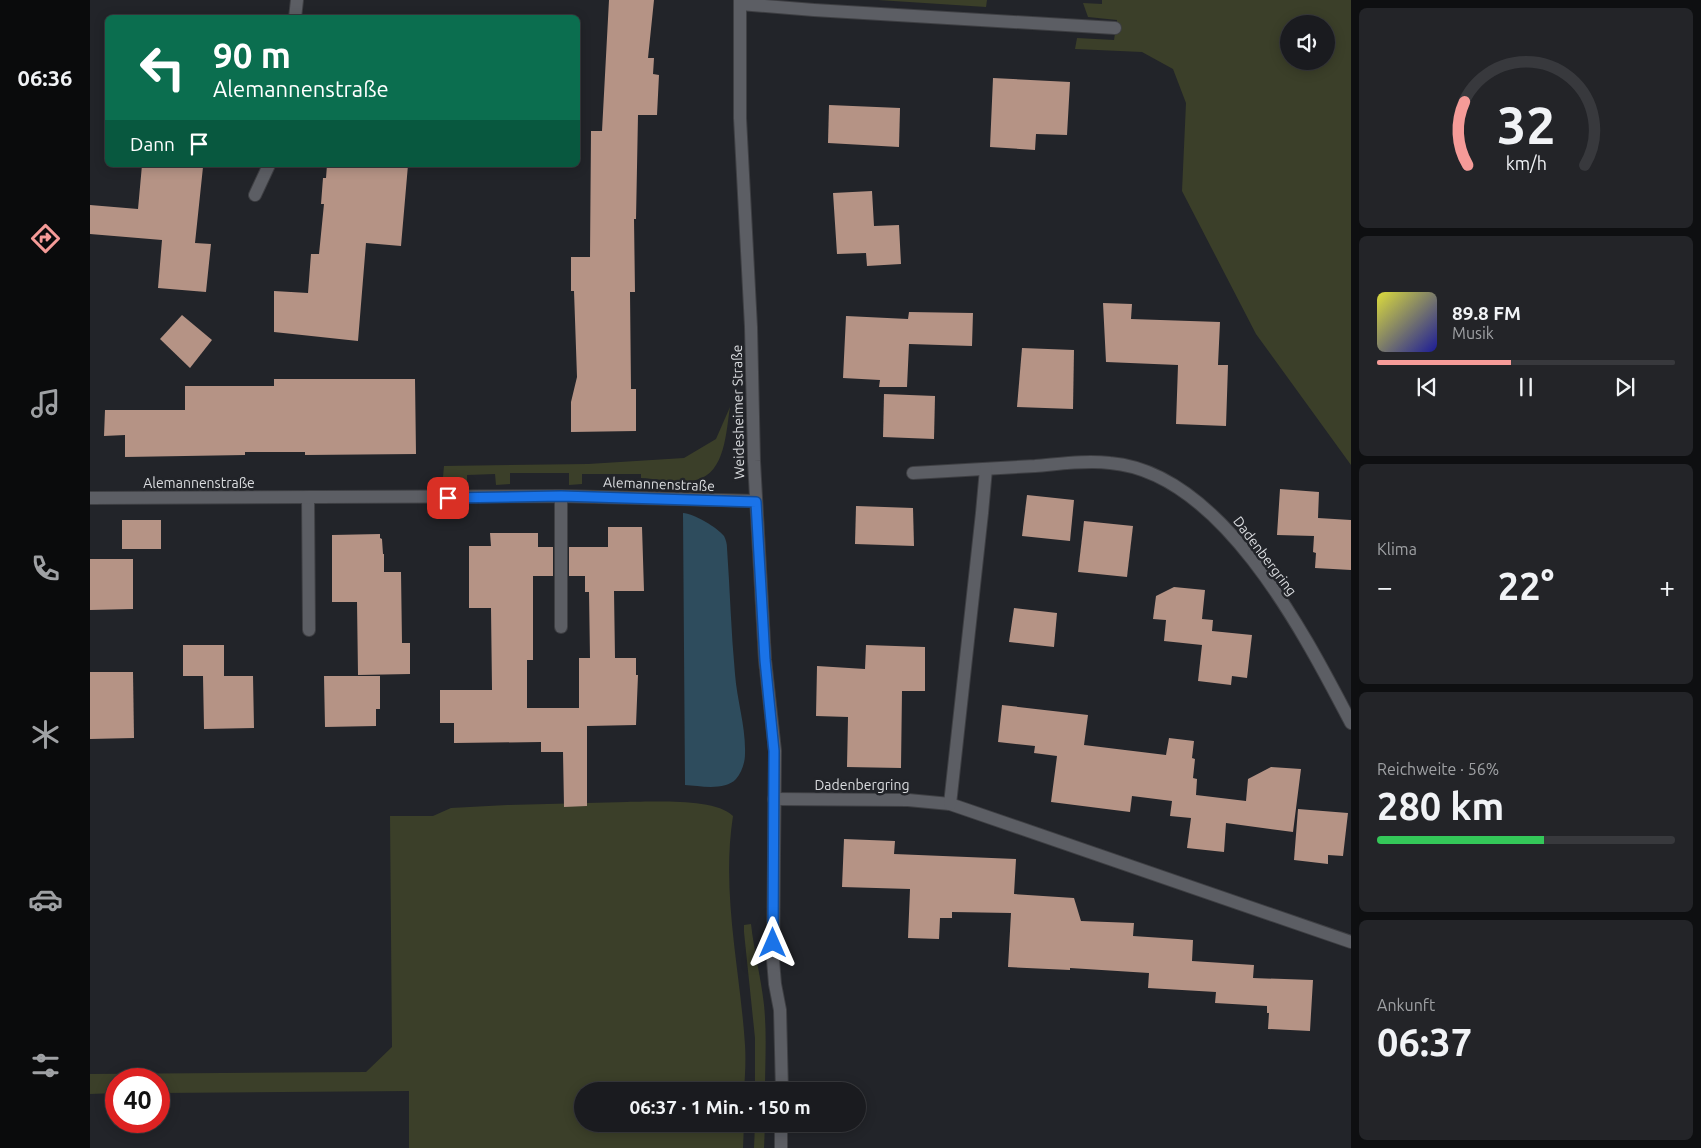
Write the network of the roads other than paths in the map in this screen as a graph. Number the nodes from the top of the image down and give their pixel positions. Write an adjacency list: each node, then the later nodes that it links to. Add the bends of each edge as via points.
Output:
1 (297, 0): 3 (street)
2 (740, 2): 4 (street, via 823,11); 12 (street, Weidesheimer Straße, via 740,118)
3 (295, 15)
4 (1115, 28)
5 (268, 167): 6 (street)
6 (255, 195)
7 (986, 469): 8 (street, Dadenbergring); 15 (street, Dadenbergring, via 1111,463 1159,476 1184,491 1208,510 1236,540 1267,580 1318,659); 17 (street)
8 (913, 473)
9 (561, 496): 10 (street, Alemannenstraße); 12 (street, Alemannenstraße); 13 (street)
10 (308, 497): 11 (street, Alemannenstraße); 14 (street)
11 (90, 498)
12 (756, 502): 16 (street, Weidesheimer Straße, via 774,751)
13 (561, 627)
14 (309, 630)
15 (1351, 723)
16 (774, 799): 17 (street, Dadenbergring, via 908,800); 19 (street, Weidesheimer Straße, via 773,960 780,1010)
17 (950, 804): 18 (street, Dadenbergring)
18 (1351, 942)
19 (782, 1082)
20 (781, 1132): 21 (street)
21 (781, 1148)

